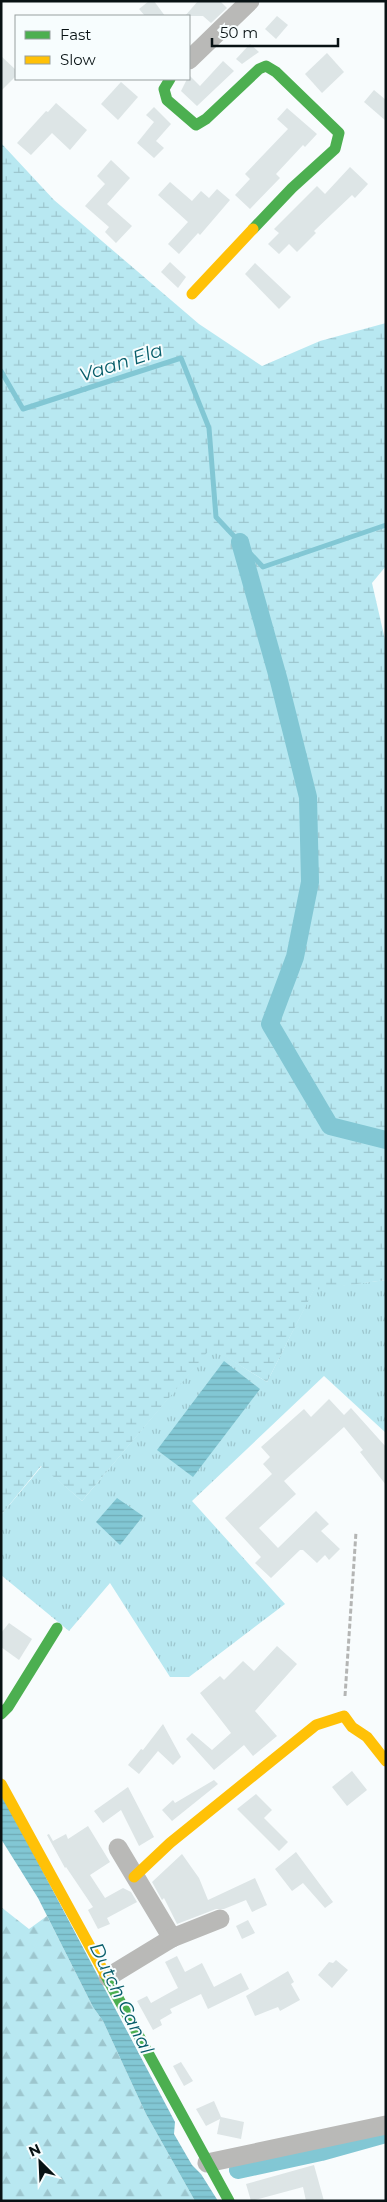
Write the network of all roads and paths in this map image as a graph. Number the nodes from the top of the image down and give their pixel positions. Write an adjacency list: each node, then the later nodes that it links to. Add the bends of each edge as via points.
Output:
1 (250, 1): 2 (street)
2 (190, 59)
3 (162, 82): 4 (street, via 167,100 196,125 266,66 282,77 339,133 335,149 292,188)
4 (192, 294)
5 (356, 1532): 8 (path)
6 (57, 1628): 7 (street)
7 (1, 1714)
8 (344, 1716): 9 (street); 12 (street, via 316,1725 170,1843)
9 (386, 1760)
10 (1, 1784): 15 (street)
11 (118, 1848): 12 (street)
12 (134, 1877): 14 (street)
13 (220, 1919): 14 (street)
14 (172, 1938): 15 (street)
15 (108, 1977): 17 (street)
16 (386, 2125): 17 (street)
17 (207, 2163): 18 (street)
18 (229, 2201)

